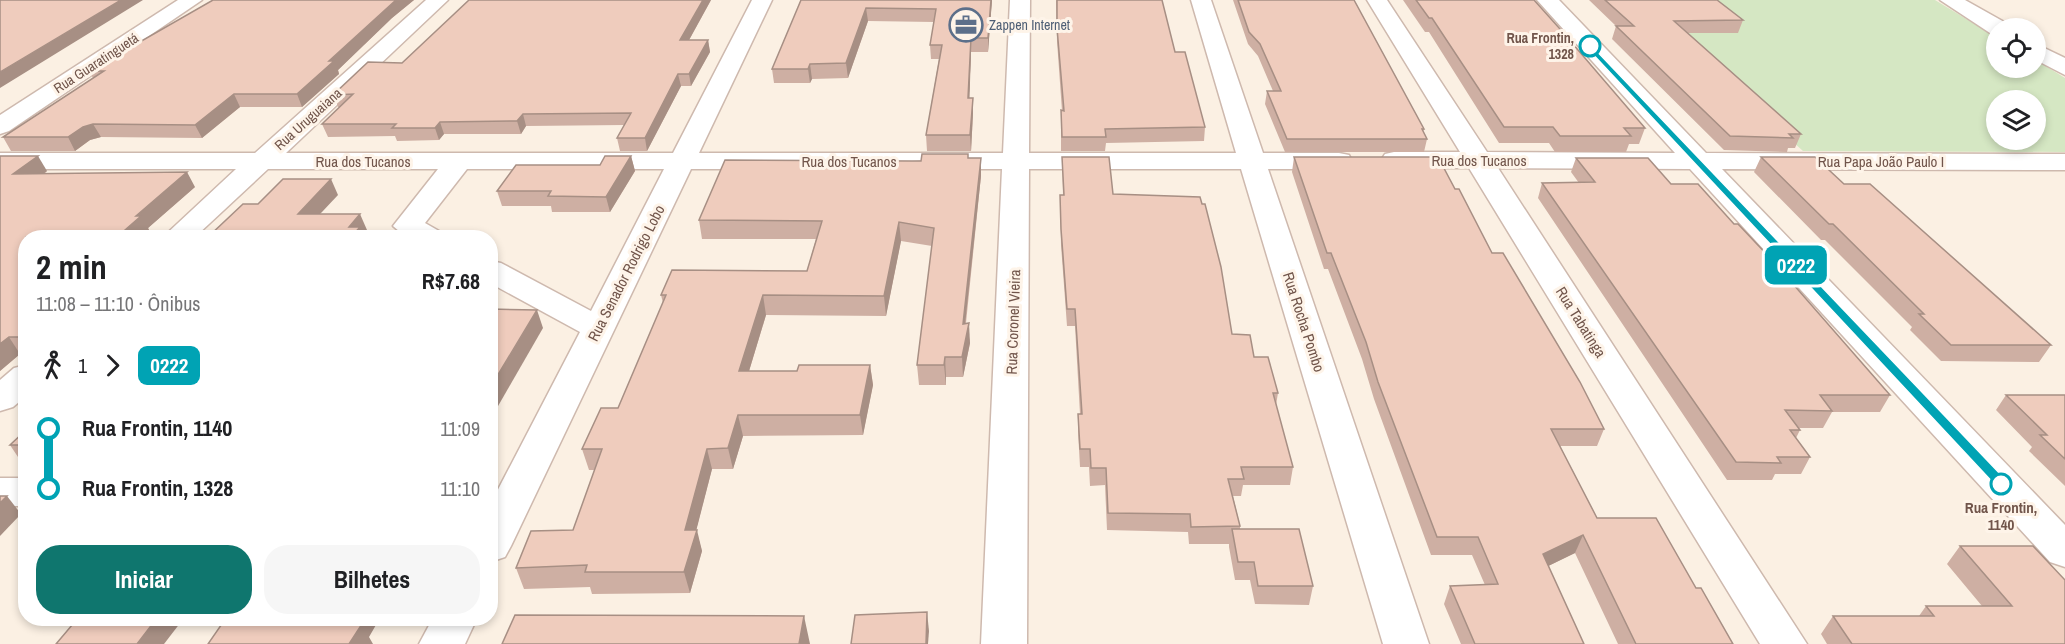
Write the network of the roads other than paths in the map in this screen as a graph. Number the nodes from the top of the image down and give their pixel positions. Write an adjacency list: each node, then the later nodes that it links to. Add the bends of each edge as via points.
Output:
1 (192, 0): 12 (street, Rua Guaratinguetá)
2 (438, 0): 16 (street, Rua Uruguaiana)
3 (762, 0): 18 (street, Rua Senador Rodrigo Lobo)
4 (1020, 0): 19 (street, Rua Coronel Vieira)
5 (1201, 0): 20 (street, Rua Rocha Pombo)
6 (1377, 0): 13 (street, Rua Tabatinga)
7 (1547, 0): 14 (street)
8 (1950, 0): 9 (street)
9 (1986, 21)
10 (2046, 57): 11 (street)
11 (2065, 68)
12 (0, 126)
13 (1479, 160): 14 (street, Rua dos Tucanos); 20 (street, Rua dos Tucanos); 36 (street, Rua Tabatinga)
14 (1697, 160): 21 (street, Rua Papa João Paulo I); 31 (street)
15 (0, 161): 16 (street, Rua dos Tucanos)
16 (262, 161): 17 (street, Rua dos Tucanos); 22 (street, Rua Uruguaiana)
17 (459, 161): 18 (street, Rua dos Tucanos); 23 (street, via 408,226)
18 (682, 161): 19 (street, Rua dos Tucanos); 25 (street, Rua Senador Rodrigo Lobo)
19 (1017, 161): 20 (street, Rua dos Tucanos); 34 (street, Rua Coronel Vieira)
20 (1252, 161): 35 (street, Rua Rocha Pombo)
21 (2065, 162)
22 (186, 230)
23 (415, 230)
24 (498, 274): 25 (street)
25 (598, 328): 30 (street, Rua Senador Rodrigo Lobo)
26 (18, 383): 27 (street)
27 (0, 399)
28 (0, 492): 29 (street)
29 (18, 492)
30 (498, 530)
31 (2065, 551)
32 (451, 626): 33 (street)
33 (442, 644)
34 (1004, 644)
35 (1406, 644)
36 (1784, 644)

